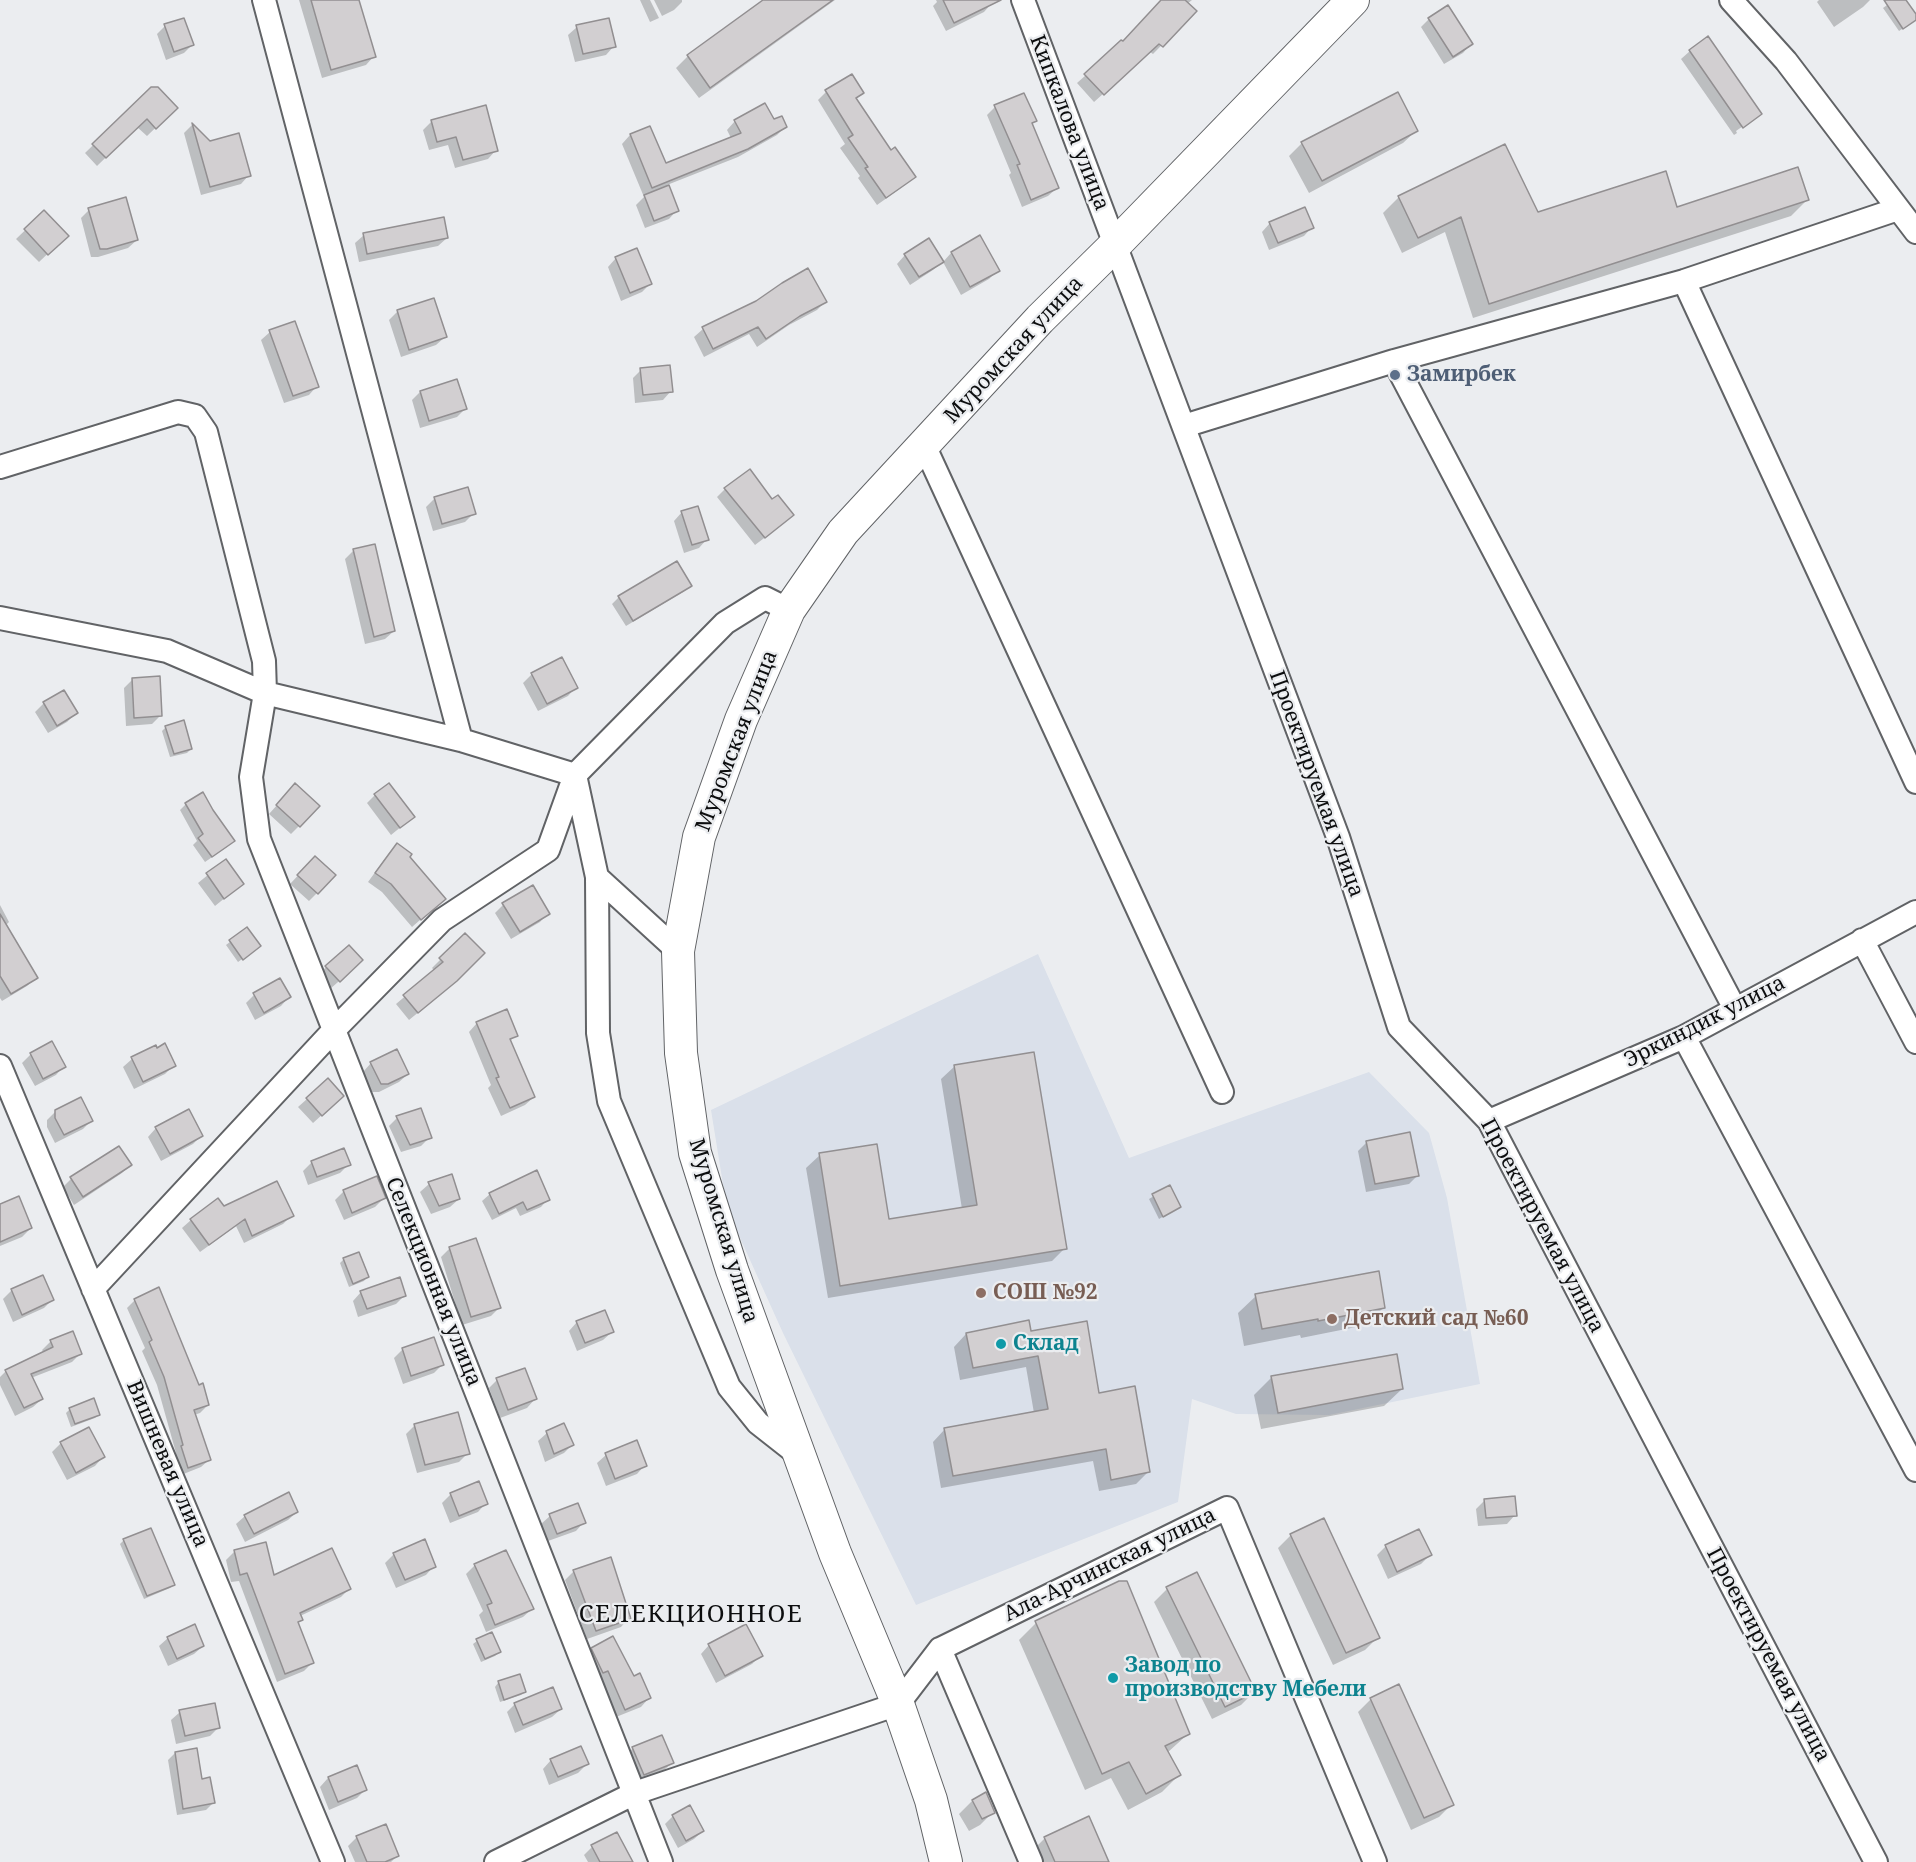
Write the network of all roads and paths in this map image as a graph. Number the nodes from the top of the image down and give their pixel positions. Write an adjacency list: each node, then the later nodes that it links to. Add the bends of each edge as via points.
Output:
1 (264, 0): 16 (street)
2 (1023, 0): 7 (street, Кипкалова улица)
3 (1353, 0): 7 (street, Муромская улица)
4 (1731, 0): 5 (street, via 1786,61)
5 (1898, 209): 6 (street); 8 (street)
6 (1916, 232)
7 (1114, 245): 10 (street, Проектируемая улица); 11 (street, Муромская улица)
8 (1684, 281): 9 (street); 18 (street)
9 (1394, 361): 10 (street); 23 (street)
10 (1184, 426): 29 (street, Проектируемая улица, via 1338,837 1399,1027)
11 (924, 445): 13 (street, Муромская улица, via 843,532); 28 (street)
12 (0, 467): 15 (street, Селекционная улица, via 178,412 195,416 206,432 262,650)
13 (789, 610): 17 (street, via 765,598 725,623); 22 (street, Муромская улица, via 741,720 699,837)
14 (0, 618): 15 (street, via 167,651)
15 (265, 693): 16 (street); 24 (street, Селекционная улица, via 251,777 259,839)
16 (461, 740): 17 (street)
17 (575, 775): 19 (street); 24 (street, via 548,850 442,920)
18 (1916, 782)
19 (597, 877): 22 (street); 31 (street, via 598,1033 609,1101 729,1386 758,1423)
20 (1916, 912): 21 (street, Эркиндик улица)
21 (1863, 940): 23 (street, Эркиндик улица); 26 (street)
22 (678, 951): 31 (street, Муромская улица, via 681,1053 695,1154 732,1270)
23 (1735, 1010): 25 (street, Эркиндик улица)
24 (333, 1031): 30 (street); 35 (street, Селекционная улица)
25 (1684, 1037): 29 (street, Эркиндик улица); 32 (street)
26 (1916, 1042)
27 (0, 1066): 30 (street, Вишневая улица)
28 (1222, 1092)
29 (1489, 1121): 42 (street, Проектируемая улица)
30 (93, 1289): 36 (street, Вишневая улица)
31 (800, 1456): 34 (street, Муромская улица, via 835,1553)
32 (1916, 1470)
33 (940, 1649): 34 (street, Ала-Арчинская улица); 40 (street); 41 (street, Ала-Арчинская улица, via 1227,1508)
34 (898, 1704): 35 (street); 39 (street, via 931,1800)
35 (635, 1793): 37 (street); 38 (street, Селекционная улица)
36 (333, 1862)
37 (496, 1862)
38 (661, 1862)
39 (946, 1862)
40 (1032, 1862)
41 (1375, 1862)
42 (1876, 1862)

